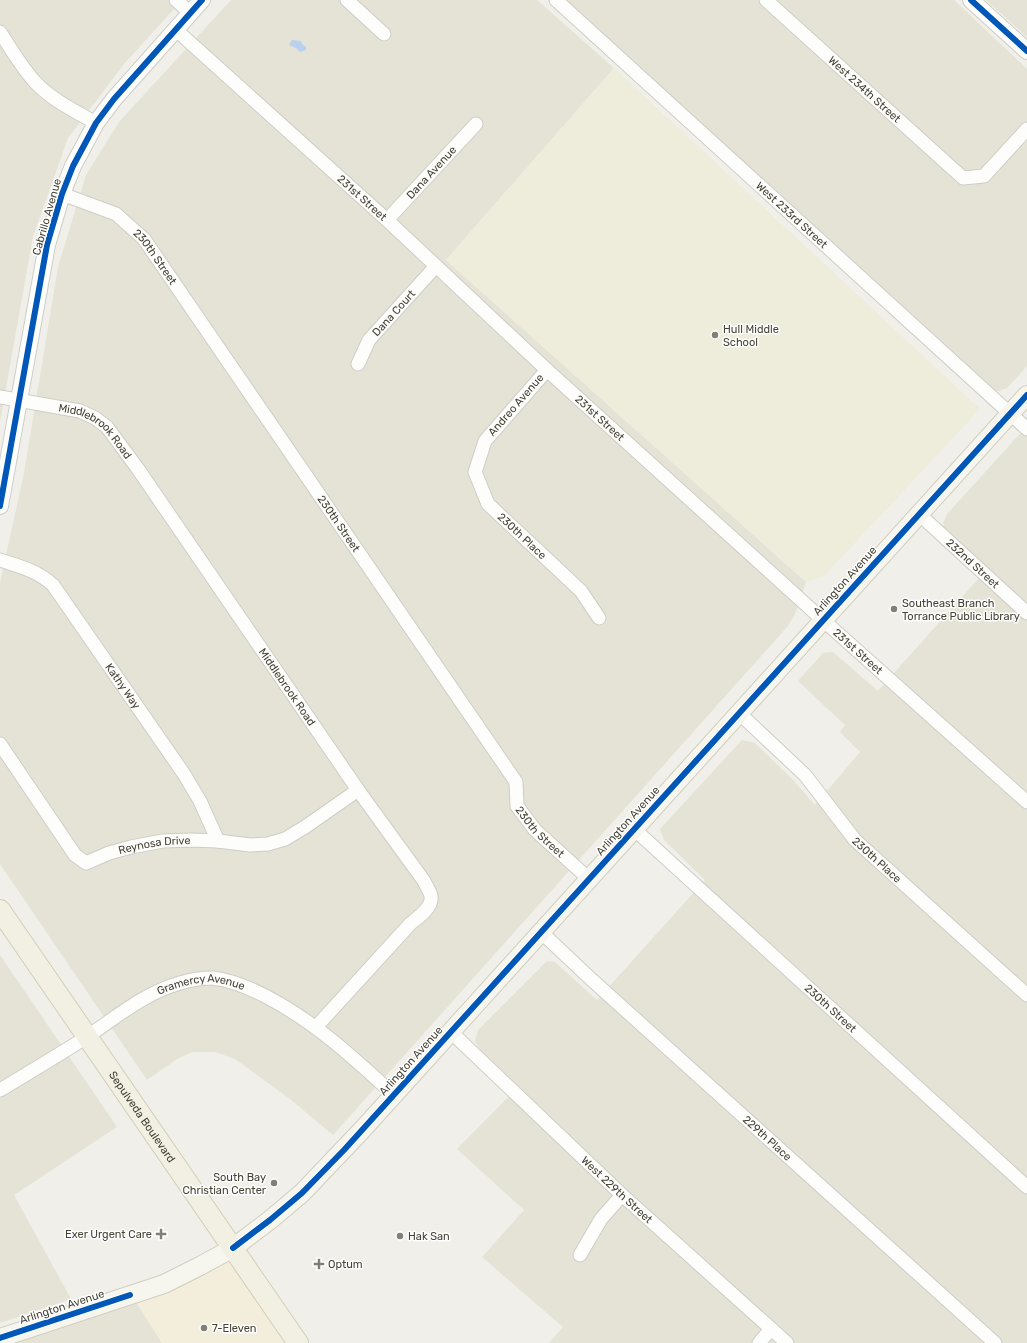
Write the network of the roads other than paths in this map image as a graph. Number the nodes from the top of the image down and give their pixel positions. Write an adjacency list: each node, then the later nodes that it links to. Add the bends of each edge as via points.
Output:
1 (176, 0): 7 (street)
2 (202, 0): 7 (street, Cabrillo Avenue)
3 (347, 0): 10 (street)
4 (556, 0): 23 (street, West 233rd Street)
5 (766, 0): 14 (street, West 234th Street, via 963,178 984,176)
6 (971, 0): 11 (street)
7 (190, 13): 8 (street, Cabrillo Avenue)
8 (175, 29): 12 (street, Cabrillo Avenue); 16 (street, 231st Street)
9 (0, 32): 12 (street, via 36,83)
10 (384, 34)
11 (1027, 51)
12 (96, 123): 15 (street, Cabrillo Avenue, via 73,166)
13 (476, 124): 16 (street, Dana Avenue)
14 (1027, 128)
15 (62, 194): 22 (street, Cabrillo Avenue, via 47,245); 38 (street, 230th Street, via 116,214 144,239 516,782 517,806 535,830)
16 (387, 220): 17 (street, 231st Street)
17 (436, 266): 18 (street, Dana Court, via 369,340); 19 (street, 231st Street)
18 (358, 364)
19 (547, 370): 25 (street, Andreo Avenue); 31 (street, 231st Street)
20 (1027, 395): 23 (main road, Arlington Avenue)
21 (0, 397): 22 (street, Middlebrook Road)
22 (19, 400): 26 (street, Cabrillo Avenue); 34 (street, Middlebrook Road, via 80,411 107,427)
23 (1010, 414): 24 (street, West 233rd Street); 27 (main road, Arlington Avenue)
24 (1027, 429)
25 (485, 441): 30 (street, 230th Place, via 475,472 488,504 581,591)
26 (0, 506)
27 (919, 514): 29 (street, 232nd Street); 31 (main road, Arlington Avenue)
28 (0, 560): 37 (street, Kathy Way, via 42,576 53,585 184,774 200,801)
29 (1027, 613)
30 (599, 618)
31 (823, 620): 32 (main road, Arlington Avenue); 35 (street, 231st Street)
32 (739, 713): 36 (main road, Arlington Avenue); 41 (street, 230th Place, via 805,774 855,840)
33 (0, 744): 37 (street, Reynosa Drive, via 75,855 86,863 109,853 163,841)
34 (358, 790): 37 (street, Reynosa Drive, via 285,839 268,844 250,845); 42 (street, Middlebrook Road, via 424,881 431,901)
35 (1027, 802)
36 (634, 830): 38 (main road, Arlington Avenue); 47 (street, 230th Street)
37 (218, 841)
38 (589, 879): 40 (main road, Arlington Avenue)
39 (0, 910): 44 (main road, Sepulveda Boulevard)
40 (541, 932): 43 (main road, Arlington Avenue); 56 (street, 229th Place)
41 (1027, 995)
42 (316, 1027): 44 (street, Gramercy Avenue, via 285,1006 252,989 212,978 191,980 152,993); 46 (street, Gramercy Avenue)
43 (451, 1032): 46 (main road, Arlington Avenue); 48 (street, West 229th Street)
44 (86, 1037): 45 (street, Gramercy Avenue); 49 (main road, Sepulveda Boulevard)
45 (0, 1090)
46 (394, 1095): 49 (main road, Arlington Avenue, via 302,1194)
47 (1027, 1187)
48 (622, 1195): 50 (street, via 601,1219); 51 (street, West 229th Street)
49 (233, 1248): 52 (main road, Arlington Avenue, via 164,1284); 53 (main road, Sepulveda Boulevard)
50 (580, 1255)
51 (771, 1329): 54 (street); 55 (street, West 229th Street)
52 (0, 1338)
53 (298, 1343)
54 (759, 1343)
55 (787, 1343)
56 (995, 1343)

